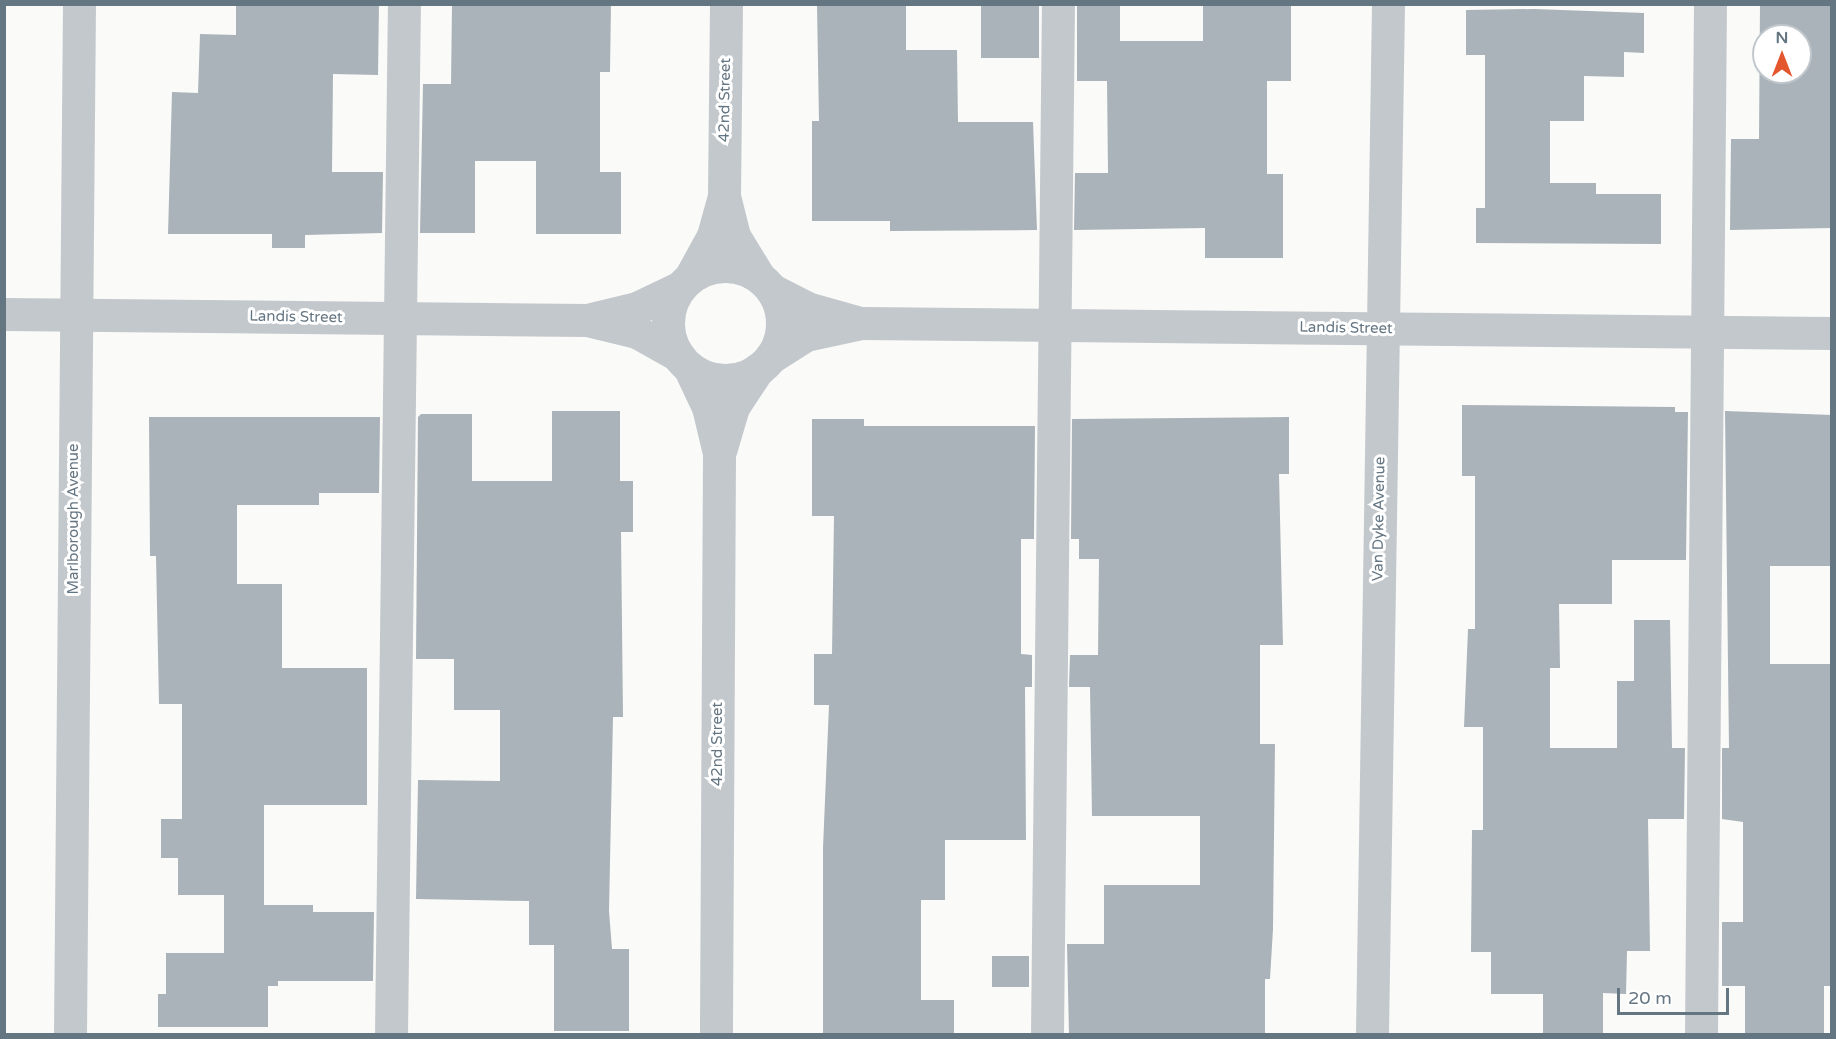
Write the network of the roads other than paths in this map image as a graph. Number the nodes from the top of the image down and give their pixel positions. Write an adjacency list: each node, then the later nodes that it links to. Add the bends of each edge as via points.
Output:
1 (79, 4): 11 (street, Marlborough Avenue)
2 (404, 4): 12 (street)
3 (726, 4): 7 (street, 42nd Street)
4 (1058, 4): 15 (street)
5 (1388, 4): 16 (street, Van Dyke Avenue)
6 (1710, 4): 17 (street)
7 (724, 196): 8 (street, 42nd Street, via 712,236); 9 (street, 42nd Street, via 734,236)
8 (685, 282): 9 (street, via 725,266 743,268); 13 (street, Landis Street, via 637,308); 19 (street, via 670,304 668,322 670,340)
9 (765, 283): 14 (street, Landis Street, via 807,308); 20 (street, via 782,323 779,341)
10 (4, 314): 11 (street, Landis Street)
11 (76, 315): 12 (street, Landis Street); 22 (street, Marlborough Avenue)
12 (399, 318): 13 (street, Landis Street); 23 (street)
13 (586, 320): 19 (street, Landis Street, via 637,332)
14 (861, 323): 15 (street, Landis Street); 20 (street, Landis Street, via 806,335)
15 (1058, 325): 16 (street, Landis Street); 25 (street)
16 (1381, 328): 17 (street, Landis Street); 26 (street, Van Dyke Avenue)
17 (1705, 331): 18 (street, Landis Street); 27 (street)
18 (1832, 333)
19 (684, 362): 20 (street, via 724,380 742,377); 21 (street, 42nd Street, via 708,407)
20 (764, 363): 21 (street, 42nd Street, via 733,407)
21 (719, 453): 24 (street, 42nd Street)
22 (69, 1035)
23 (391, 1035)
24 (716, 1035)
25 (1047, 1035)
26 (1372, 1035)
27 (1701, 1035)

